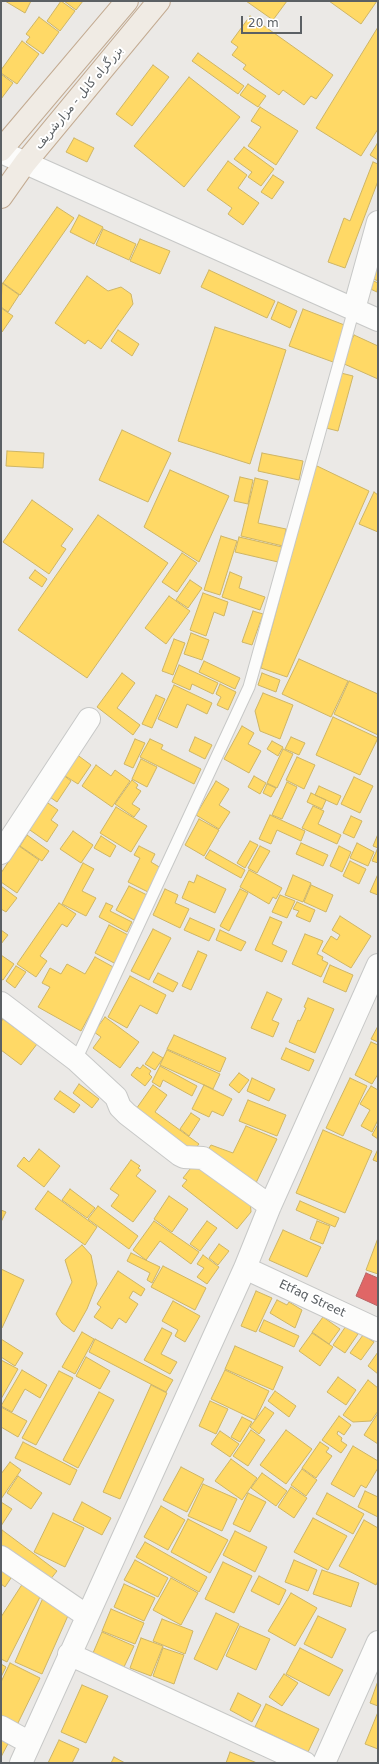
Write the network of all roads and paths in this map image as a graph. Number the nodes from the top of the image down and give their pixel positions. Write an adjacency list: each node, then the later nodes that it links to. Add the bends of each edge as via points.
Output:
1 (127, 1): 3 (highway)
2 (159, 1): 4 (highway, بزرگراه کابل - مزارشریف)
3 (1, 151): 4 (street)
4 (25, 163): 5 (highway, بزرگراه کابل - مزارشریف); 7 (street)
5 (1, 197)
6 (378, 222): 7 (street)
7 (354, 309): 8 (street); 14 (lane, via 249,687)
8 (378, 320)
9 (90, 719): 10 (street)
10 (1, 853)
11 (378, 965): 12 (street)
12 (372, 994): 15 (street)
13 (1, 1003): 14 (street)
14 (76, 1060): 15 (street, via 116,1097 120,1107 127,1114 180,1155 203,1158)
15 (270, 1206): 16 (street)
16 (245, 1268): 17 (street, Etfaq Street); 19 (street)
17 (378, 1330)
18 (1, 1557): 19 (street)
19 (87, 1616): 21 (street)
20 (378, 1642): 26 (street)
21 (69, 1654): 23 (street); 25 (street)
22 (1, 1727): 23 (street)
23 (30, 1743): 24 (street)
24 (20, 1763)
25 (304, 1763)
26 (324, 1763)

